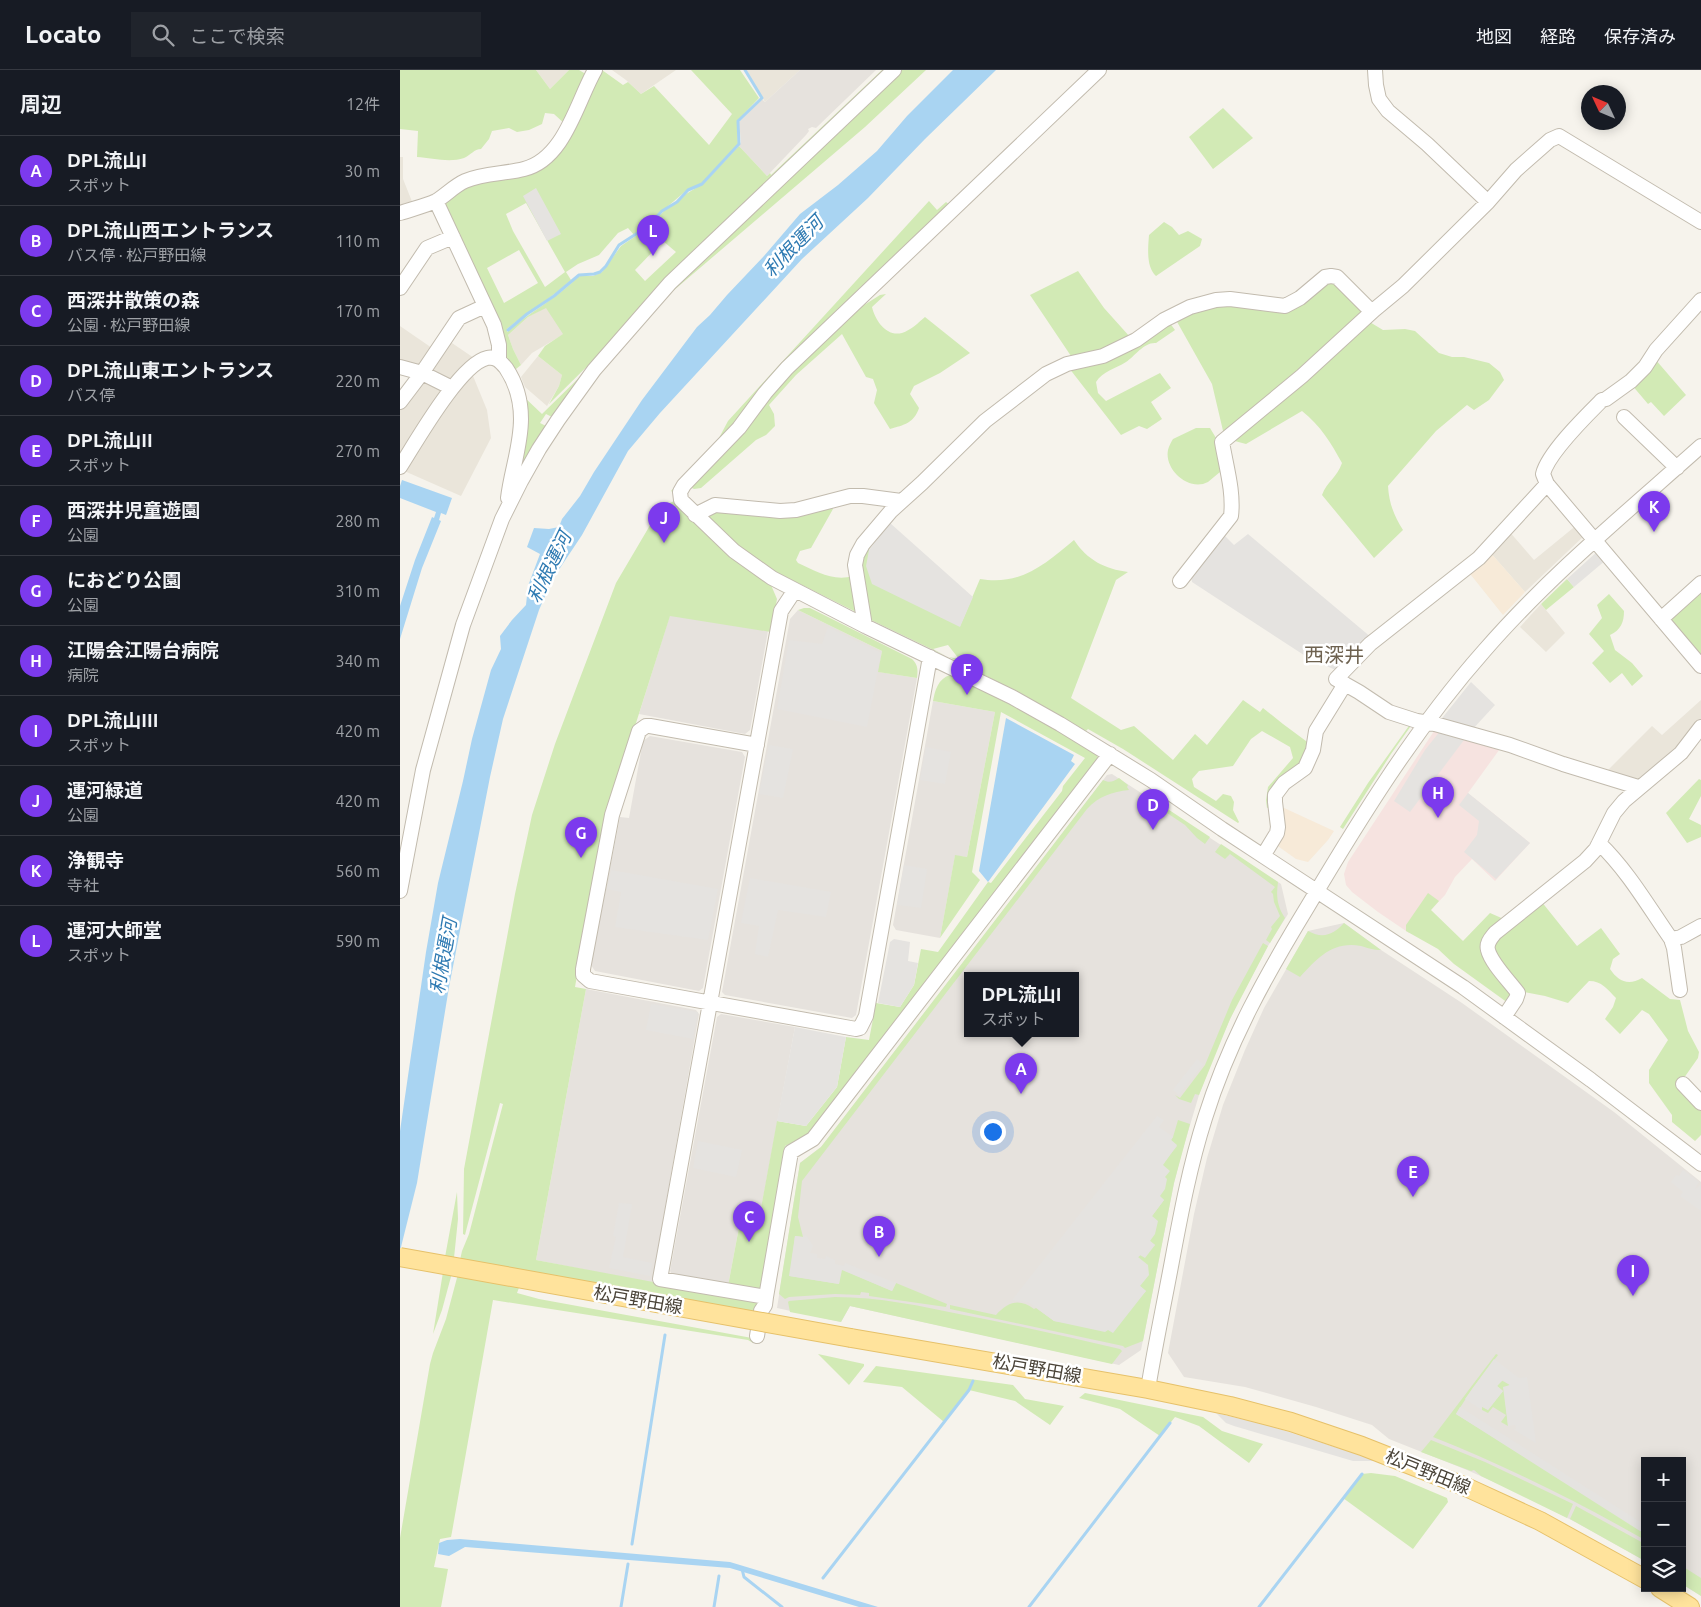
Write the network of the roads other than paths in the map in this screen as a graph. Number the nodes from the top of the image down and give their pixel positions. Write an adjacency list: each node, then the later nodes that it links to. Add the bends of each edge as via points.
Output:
1 (595, 70): 5 (street, via 560,141 540,163 526,169 465,181)
2 (894, 70): 25 (street, via 658,296 582,385)
3 (1099, 70): 26 (street, via 765,392 738,428 680,492 681,500)
4 (1375, 70): 6 (street, via 1379,99 1388,111)
5 (436, 201): 7 (street); 9 (street)
6 (1488, 202): 8 (street, via 1516,170 1559,136); 13 (street, via 1403,286)
7 (400, 213)
8 (1701, 222)
9 (453, 237): 10 (street, via 427,248); 12 (street)
10 (400, 288)
11 (1701, 300): 23 (street, via 1640,372 1602,400 1569,434 1544,471)
12 (485, 306): 14 (street, via 499,345); 16 (street, via 459,318)
13 (1374, 310): 24 (street, via 1368,308 1337,277 1331,276 1320,280 1300,298 1285,306 1230,299 1190,307 1103,356 1068,364 1046,374 985,421); 28 (street, via 1302,376 1222,442 1231,516)
14 (499, 360): 17 (street, via 487,358 473,365); 25 (street, via 518,393 521,418)
15 (400, 367): 16 (street)
16 (422, 372): 17 (street); 18 (street)
17 (452, 388): 21 (street)
18 (400, 402)
19 (1624, 417): 22 (street)
20 (1701, 446): 22 (street)
21 (400, 467)
22 (1677, 468): 27 (street)
23 (1547, 484): 27 (street); 35 (street, via 1479,558 1370,644 1336,679)
24 (901, 502): 26 (street, via 850,496 796,510 715,505); 32 (street, via 863,544 858,555 856,572)
25 (508, 505): 43 (street, via 463,625 439,710 423,770)
26 (695, 515): 30 (street, via 740,556)
27 (1596, 540): 31 (street); 36 (street, via 1497,636)
28 (1180, 581)
29 (1701, 583): 31 (street)
30 (795, 590): 32 (street); 38 (street, via 781,611)
31 (1661, 619): 34 (street)
32 (865, 626): 33 (street)
33 (930, 657): 39 (street, via 1012,697); 48 (street, via 863,1024 856,1029)
34 (1701, 666)
35 (1345, 684): 36 (street, via 1389,712); 42 (street, via 1316,731 1313,750 1305,768 1284,783 1275,795 1277,833)
36 (1425, 722): 40 (street, via 1510,745); 44 (street)
37 (1701, 727): 40 (street, via 1681,753)
38 (757, 746): 48 (street); 48 (street, via 650,726 639,731 612,814 583,968 583,975 590,981)
39 (1110, 754): 42 (street); 54 (street, via 813,1139 791,1152)
40 (1638, 787): 41 (street, via 1614,813)
41 (1599, 844): 46 (street, via 1628,876); 49 (street, via 1585,861 1488,941 1494,962 1518,993)
42 (1263, 856): 44 (street)
43 (400, 891)
44 (1317, 891): 49 (street); 56 (street, via 1252,1002 1205,1117 1185,1193)
45 (1701, 926): 46 (street)
46 (1671, 939): 47 (street)
47 (1680, 990)
48 (711, 1002): 54 (street, via 660,1279)
49 (1504, 1017): 52 (street)
50 (1683, 1084): 51 (street)
51 (1701, 1103)
52 (1701, 1164)
53 (400, 1258): 56 (main road, 松戸野田線, bridge)
54 (766, 1297): 55 (street)
55 (757, 1336)
56 (1148, 1389): 57 (main road, 松戸野田線, via 1291,1422 1411,1464 1540,1521)
57 (1641, 1577)
58 (1666, 1592): 59 (main road)
59 (1690, 1607)

